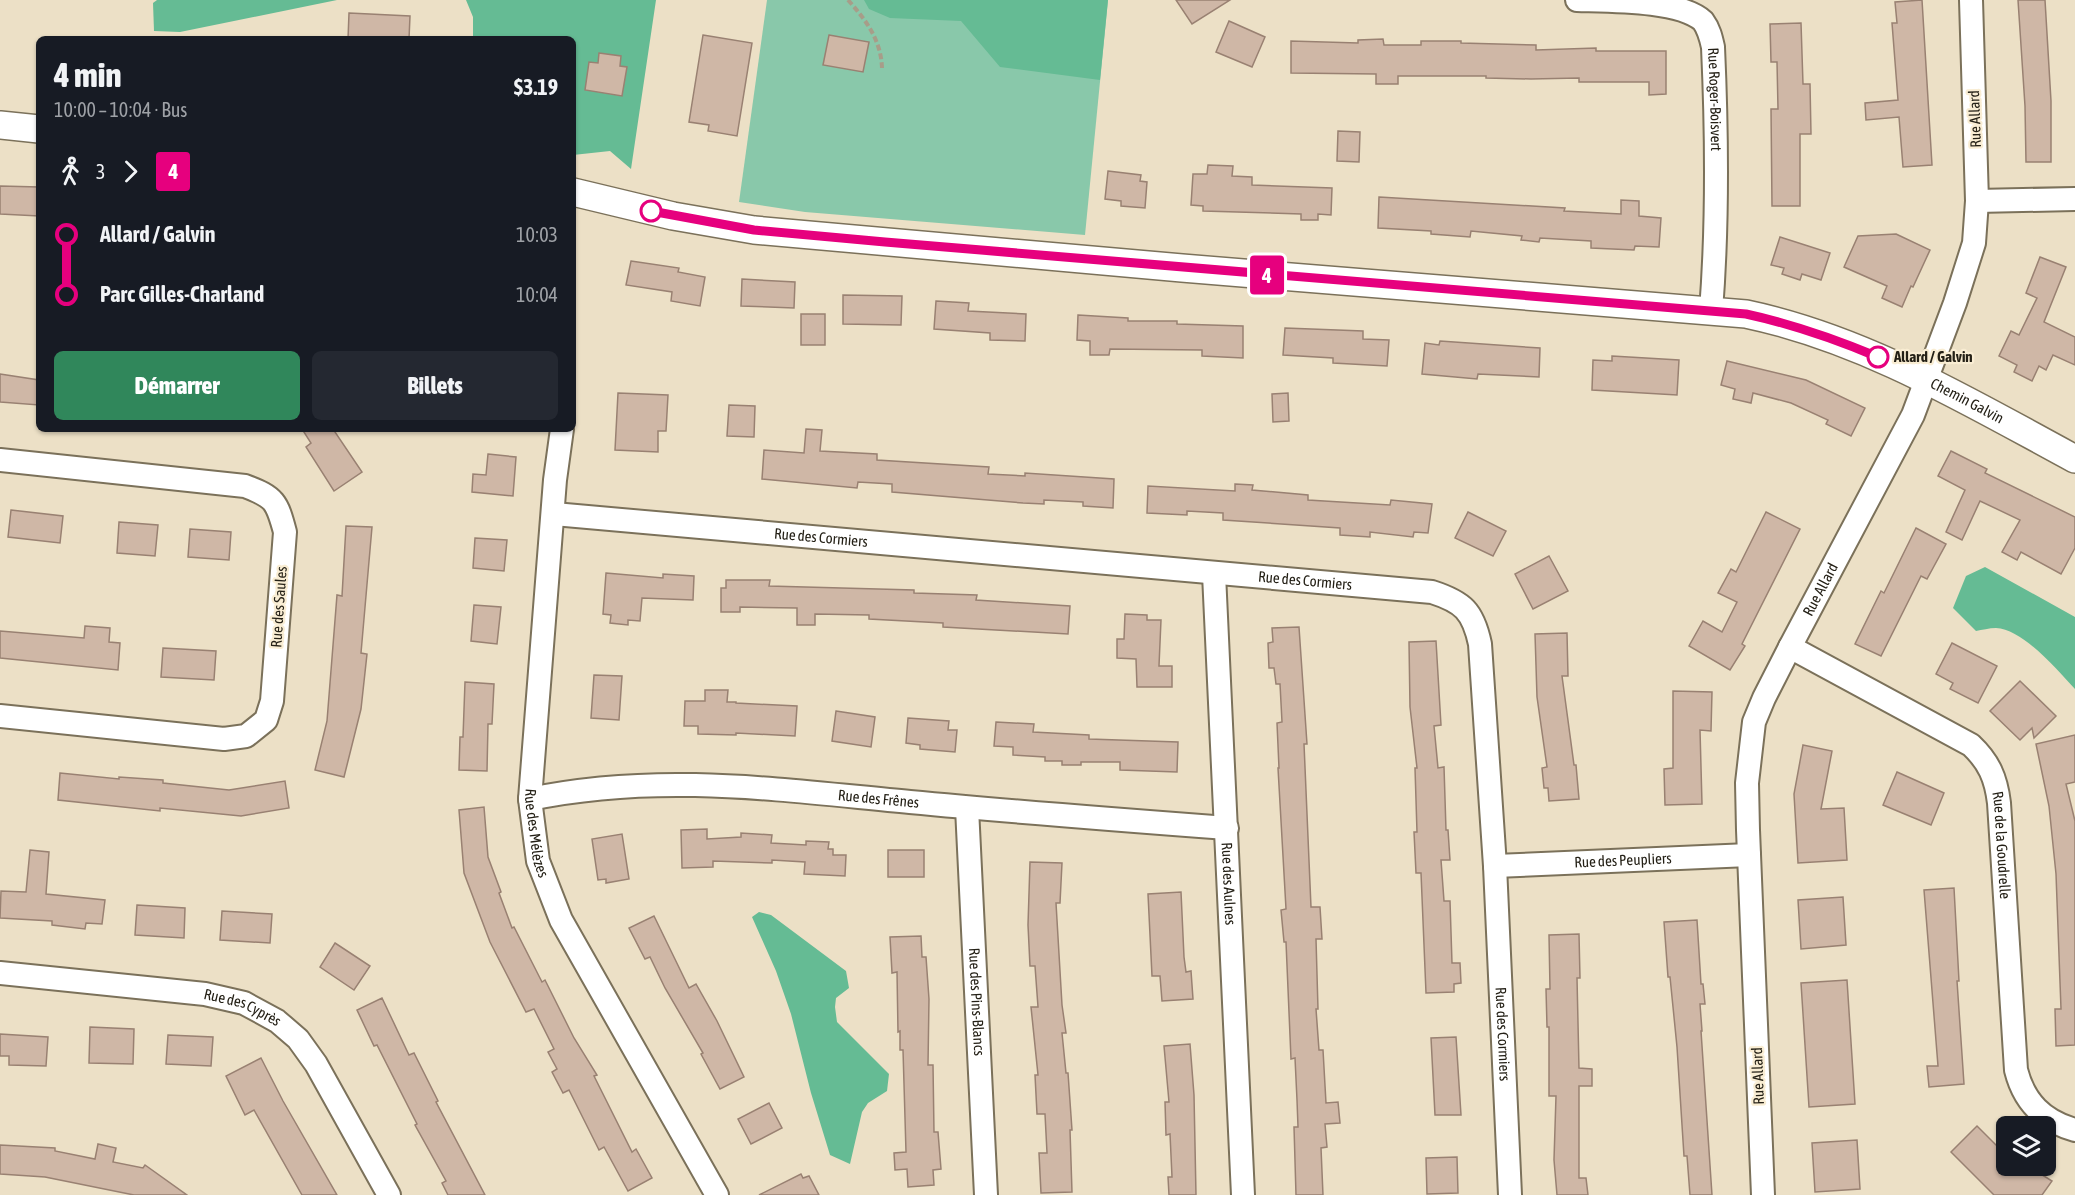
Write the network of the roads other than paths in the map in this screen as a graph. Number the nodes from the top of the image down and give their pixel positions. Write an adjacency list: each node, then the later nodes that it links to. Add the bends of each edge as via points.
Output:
1 (1577, 0): 8 (street, Rue Roger-Boisvert, via 1674,4 1696,16 1709,32 1717,141)
2 (1971, 0): 7 (street, Rue Allard)
3 (0, 126): 4 (street)
4 (36, 129)
5 (576, 193): 8 (street, Chemin Galvin, via 629,207 754,230)
6 (2075, 199): 7 (street)
7 (1977, 201): 9 (street, Rue Allard, via 1974,243)
8 (1711, 310): 9 (street, Chemin Galvin, via 1786,323)
9 (1926, 379): 11 (street, Chemin Galvin); 15 (street, Rue Allard, via 1913,415)
10 (562, 432): 13 (street, Rue des Mélèzes)
11 (2075, 459)
12 (0, 460): 16 (street, Rue des Saules, via 244,486 263,493 279,508 285,532 272,701 266,720 246,736 224,740)
13 (554, 514): 14 (street, Rue des Cormiers); 17 (street, Rue des Mélèzes)
14 (1214, 574): 19 (street, Rue des Aulnes); 21 (street, Rue des Cormiers, via 1432,592 1460,603 1476,625 1480,644)
15 (1790, 647): 20 (street, Rue Allard, via 1754,722 1747,783); 23 (street, Rue de la Goudrelle, via 1971,745 1992,770 1999,802 2020,1088 2029,1102 2052,1121)
16 (0, 716)
17 (530, 799): 18 (street, Rue des Frênes, via 571,790 684,784); 25 (street, Rue des Mélèzes, via 538,861 561,920)
18 (967, 808): 19 (street, Rue des Frênes); 26 (street, Rue des Pins-Blancs)
19 (1227, 828): 27 (street, Rue des Aulnes)
20 (1749, 855): 21 (street, Rue des Peupliers); 29 (street, Rue Allard)
21 (1495, 866): 28 (street, Rue des Cormiers)
22 (0, 973): 24 (street, Rue des Cyprès, via 205,994 244,1003 277,1021 298,1039 316,1064)
23 (2075, 1130)
24 (389, 1195)
25 (717, 1195)
26 (986, 1195)
27 (1243, 1195)
28 (1510, 1195)
29 (1763, 1195)

